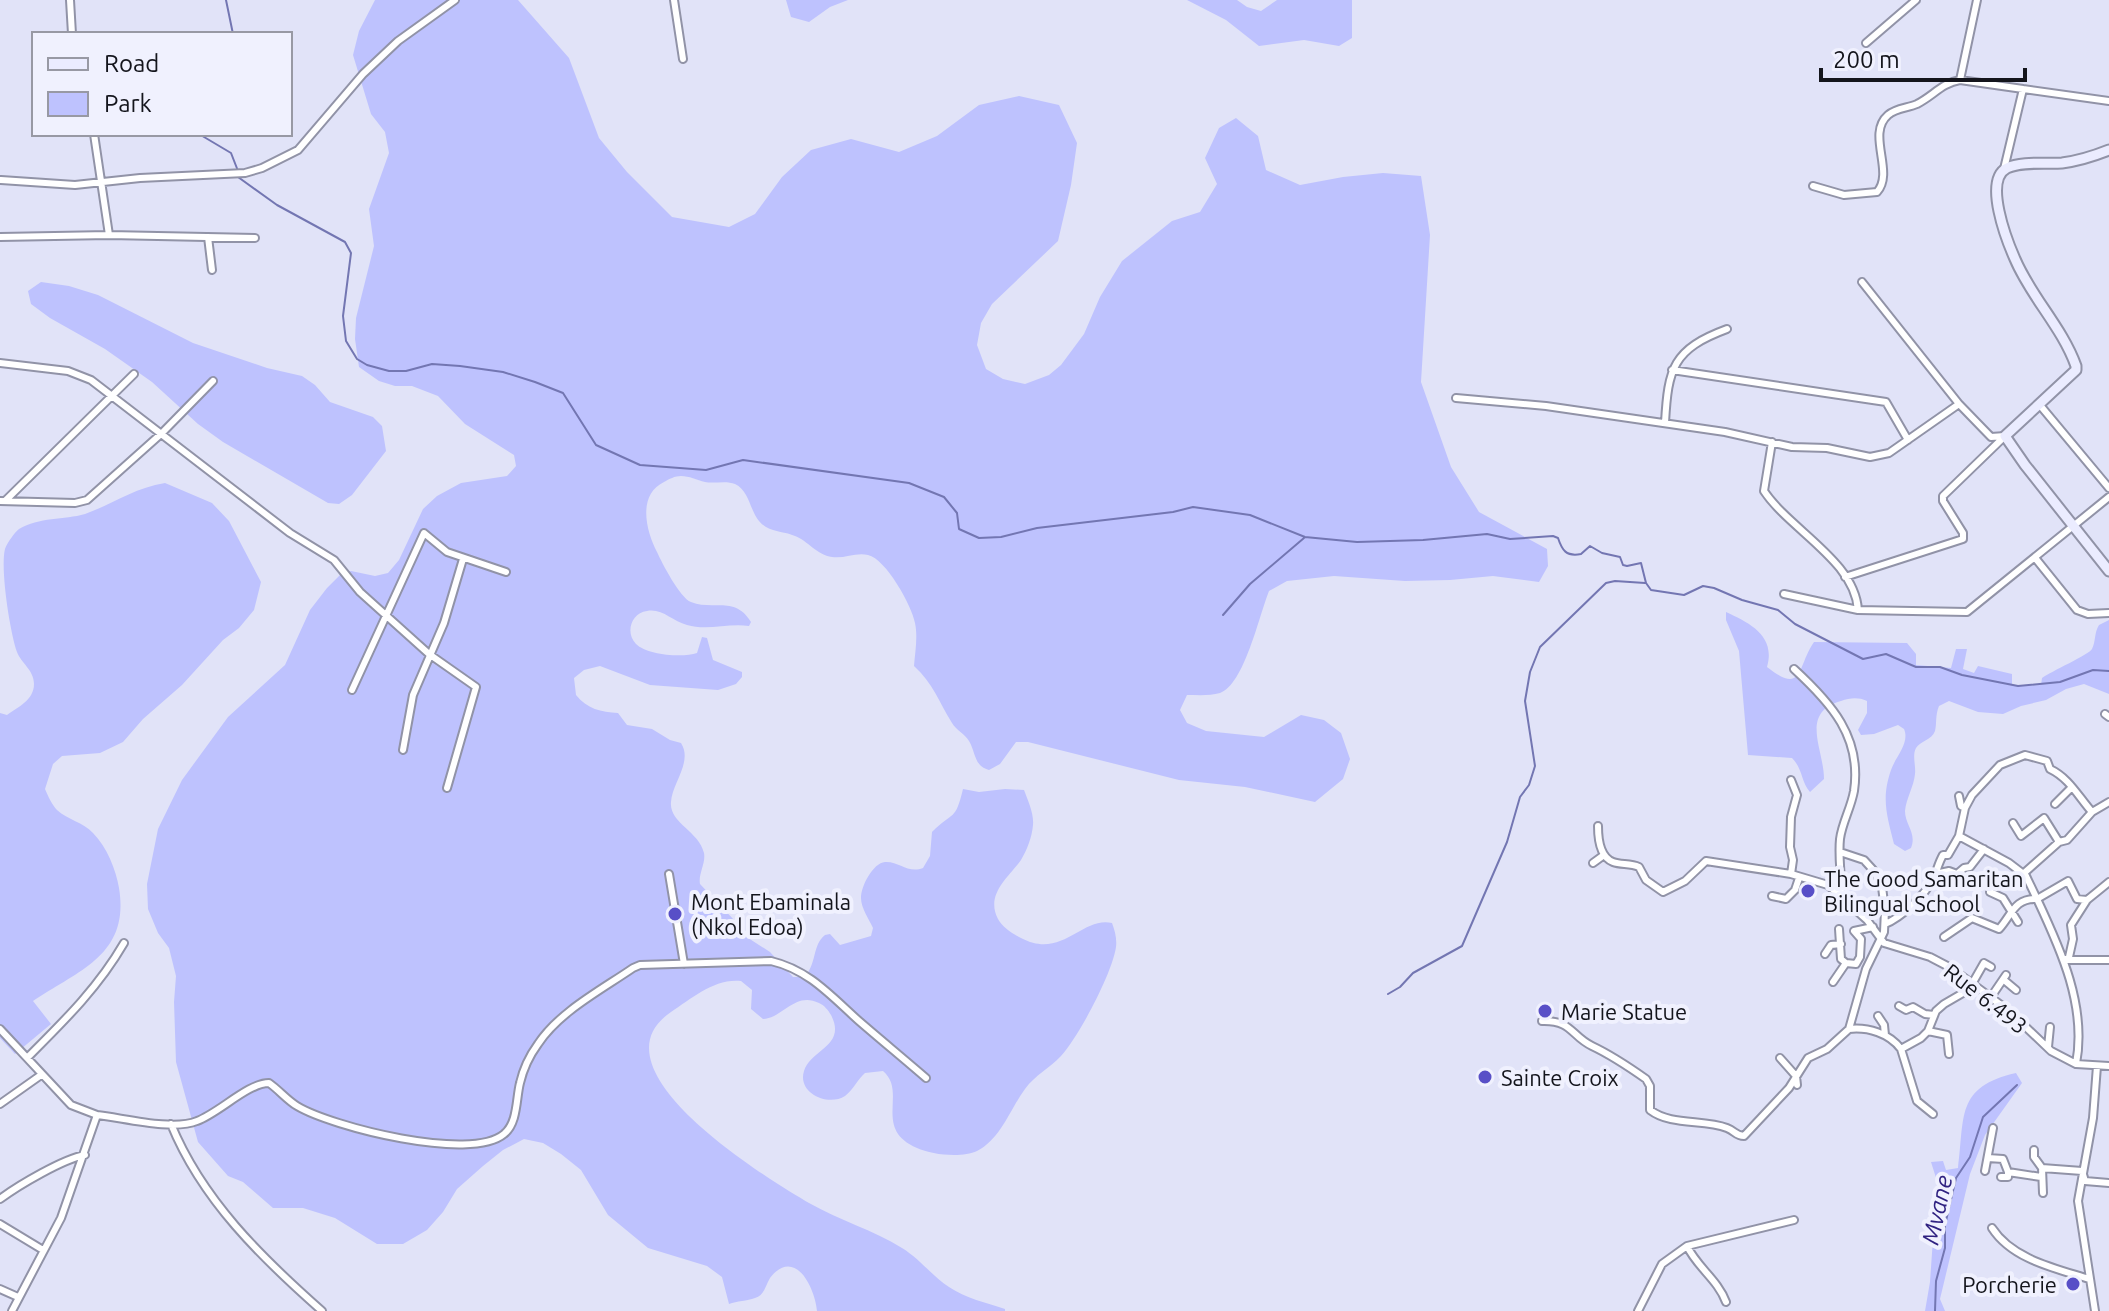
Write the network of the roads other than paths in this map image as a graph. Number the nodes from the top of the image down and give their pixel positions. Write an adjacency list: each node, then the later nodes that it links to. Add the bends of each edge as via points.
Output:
1 (70, 0): 6 (street)
2 (455, 0): 16 (street, via 363,74 298,150 245,173)
3 (674, 0): 8 (street)
4 (1916, 0): 7 (street)
5 (1977, 0): 9 (street)
6 (72, 32)
7 (1866, 43)
8 (683, 59)
9 (1960, 80): 10 (street); 17 (street, via 1888,115 1880,129 1883,172 1877,192 1844,195)
10 (2023, 89): 11 (street); 14 (street)
11 (2109, 101)
12 (94, 136): 16 (street)
13 (2109, 150): 14 (street, via 2066,162)
14 (2004, 169): 32 (street, via 1997,198 2015,259 2076,366 2071,377)
15 (1, 180): 16 (street)
16 (103, 184): 18 (street)
17 (1813, 186)
18 (109, 235): 19 (street); 20 (street)
19 (0, 237)
20 (208, 237): 21 (street); 22 (street)
21 (255, 238)
22 (212, 270)
23 (1862, 282): 31 (street)
24 (1727, 329): 26 (street, via 1702,338)
25 (0, 363): 29 (street, via 68,371)
26 (1672, 370): 33 (street); 36 (street, via 1886,402)
27 (134, 374): 29 (street)
28 (213, 381): 34 (street)
29 (113, 396): 34 (street); 40 (street)
30 (1456, 398): 33 (street)
31 (1959, 404): 35 (street, via 1991,437); 36 (street)
32 (2039, 404): 35 (street); 38 (street)
33 (1665, 423): 37 (street)
34 (162, 433): 40 (street, via 87,500); 50 (street, via 229,488 334,560)
35 (2005, 436): 41 (street); 46 (street, via 1943,496 1963,539)
36 (1908, 440): 37 (street, via 1889,453 1870,457)
37 (1772, 442): 46 (street, via 1764,491)
38 (2109, 488)
39 (2109, 497): 41 (street)
40 (3, 501)
41 (2073, 525): 43 (street); 44 (street)
42 (463, 559): 45 (street); 50 (street, via 424,533); 51 (street)
43 (2036, 559): 48 (street, via 1967,612); 49 (street, via 2077,610)
44 (2109, 571)
45 (506, 572)
46 (1845, 577): 48 (street, via 1857,593)
47 (1784, 594): 48 (street)
48 (1858, 610)
49 (2109, 613)
50 (385, 614): 51 (street); 53 (street)
51 (429, 654): 54 (street, via 413,695); 57 (street, via 476,687)
52 (1794, 669): 68 (street, via 1836,715 1853,750 1853,795)
53 (352, 690)
54 (403, 750)
55 (1791, 780): 74 (street, via 1797,791 1791,817)
56 (2072, 787): 60 (street); 61 (street, via 2047,761 2025,755 2000,765); 62 (street)
57 (447, 788)
58 (1959, 796): 61 (street)
59 (2109, 802): 62 (street)
60 (2055, 804)
61 (1965, 808): 65 (street)
62 (2092, 812): 66 (street)
63 (2013, 823): 66 (street, via 2021,836 2044,818)
64 (1598, 826): 69 (street)
65 (1959, 836): 67 (street); 75 (street)
66 (2059, 842): 76 (street)
67 (1984, 849): 71 (street); 76 (street)
68 (1840, 852): 80 (street); 86 (street, via 1864,860 1875,872 1884,894)
69 (1604, 855): 70 (street); 74 (street, via 1611,862 1639,867 1663,892 1706,861)
70 (1593, 863)
71 (1974, 864): 72 (street); 75 (street, via 1957,874)
72 (1981, 870)
73 (669, 874): 97 (street)
74 (1791, 874): 77 (street)
75 (1935, 874): 86 (street, via 1909,908)
76 (2023, 874): 82 (street)
77 (1799, 878): 80 (street, via 1828,885); 81 (street, via 1787,898)
78 (2109, 882): 83 (street)
79 (1990, 892): 84 (street)
80 (1841, 895): 87 (street)
81 (1772, 896)
82 (2037, 899): 83 (street, via 2068,881 2077,899); 84 (street, via 2024,900); 94 (street)
83 (2087, 900): 94 (street, via 2071,925 2073,941)
84 (2011, 910): 85 (street); 89 (street, via 1999,929 1972,918)
85 (2018, 922)
86 (1885, 924): 90 (street)
87 (1873, 927): 90 (street); 96 (street, via 1854,931 1861,939 1860,957 1856,964)
88 (1839, 929): 92 (street)
89 (1944, 937)
90 (1881, 939): 100 (street, Rue 6.493, via 1930,957); 110 (street, via 1861,982)
91 (124, 943): 116 (street, via 90,994)
92 (1841, 944): 93 (street, via 1831,945); 96 (street)
93 (1825, 954)
94 (2064, 960): 95 (street); 118 (street, via 2078,1024)
95 (2109, 960)
96 (1846, 963): 99 (street)
97 (684, 964): 122 (street, via 787,965 825,987); 127 (street, via 633,968 551,1028 525,1067 513,1118 501,1137 473,1143 394,1138 298,1107 269,1083 195,1122)
98 (1991, 967): 100 (street, via 1984,963)
99 (1833, 982)
100 (1973, 985): 102 (street, Rue 6.493); 104 (street)
101 (2016, 990): 102 (street, via 2005,978)
102 (1991, 997): 113 (street, Rue 6.493)
103 (1899, 1006): 104 (street)
104 (1934, 1015): 111 (street)
105 (1878, 1016): 112 (street)
106 (1542, 1021): 123 (street, via 1574,1030 1646,1079 1654,1114 1711,1123 1738,1136 1744,1136)
107 (1919, 1023): 111 (street)
108 (2050, 1027): 113 (street)
109 (0, 1029): 116 (street)
110 (1849, 1029): 112 (street); 123 (street, via 1808,1058)
111 (1928, 1030): 114 (street); 115 (street, via 1947,1035)
112 (1885, 1035): 114 (street)
113 (2048, 1047): 118 (street, Rue 6.493)
114 (1901, 1049): 125 (street, via 1917,1101)
115 (1949, 1054)
116 (27, 1058): 121 (street)
117 (1780, 1058): 123 (street)
118 (2076, 1064): 119 (street, Rue 6.493)
119 (2097, 1066): 120 (street, Rue 6.493); 134 (street)
120 (2109, 1066)
121 (41, 1075): 124 (street); 126 (street, via 71,1105)
122 (926, 1078)
123 (1797, 1080)
124 (0, 1104)
125 (1933, 1114)
126 (97, 1115): 127 (street); 130 (street)
127 (171, 1124): 149 (street, via 223,1211 263,1258)
128 (1993, 1128): 131 (street)
129 (2034, 1150): 132 (street)
130 (85, 1155): 138 (street); 143 (street)
131 (1988, 1158): 133 (street); 135 (street, via 2003,1159 2004,1174)
132 (2042, 1168): 134 (street); 135 (street)
133 (1985, 1171)
134 (2082, 1171): 136 (street, via 2085,1181); 144 (street, via 2076,1217)
135 (2041, 1177): 137 (street)
136 (2109, 1183)
137 (2043, 1193)
138 (0, 1199)
139 (1794, 1220): 142 (street)
140 (0, 1224): 143 (street)
141 (1992, 1228): 144 (street, via 2001,1243 2018,1254)
142 (1687, 1246): 147 (street); 150 (street, via 1662,1264)
143 (43, 1250): 146 (street)
144 (2089, 1279): 151 (street)
145 (0, 1289): 146 (street)
146 (18, 1297): 148 (street)
147 (1726, 1302)
148 (12, 1311)
149 (322, 1311)
150 (1638, 1311)
151 (2095, 1311)

